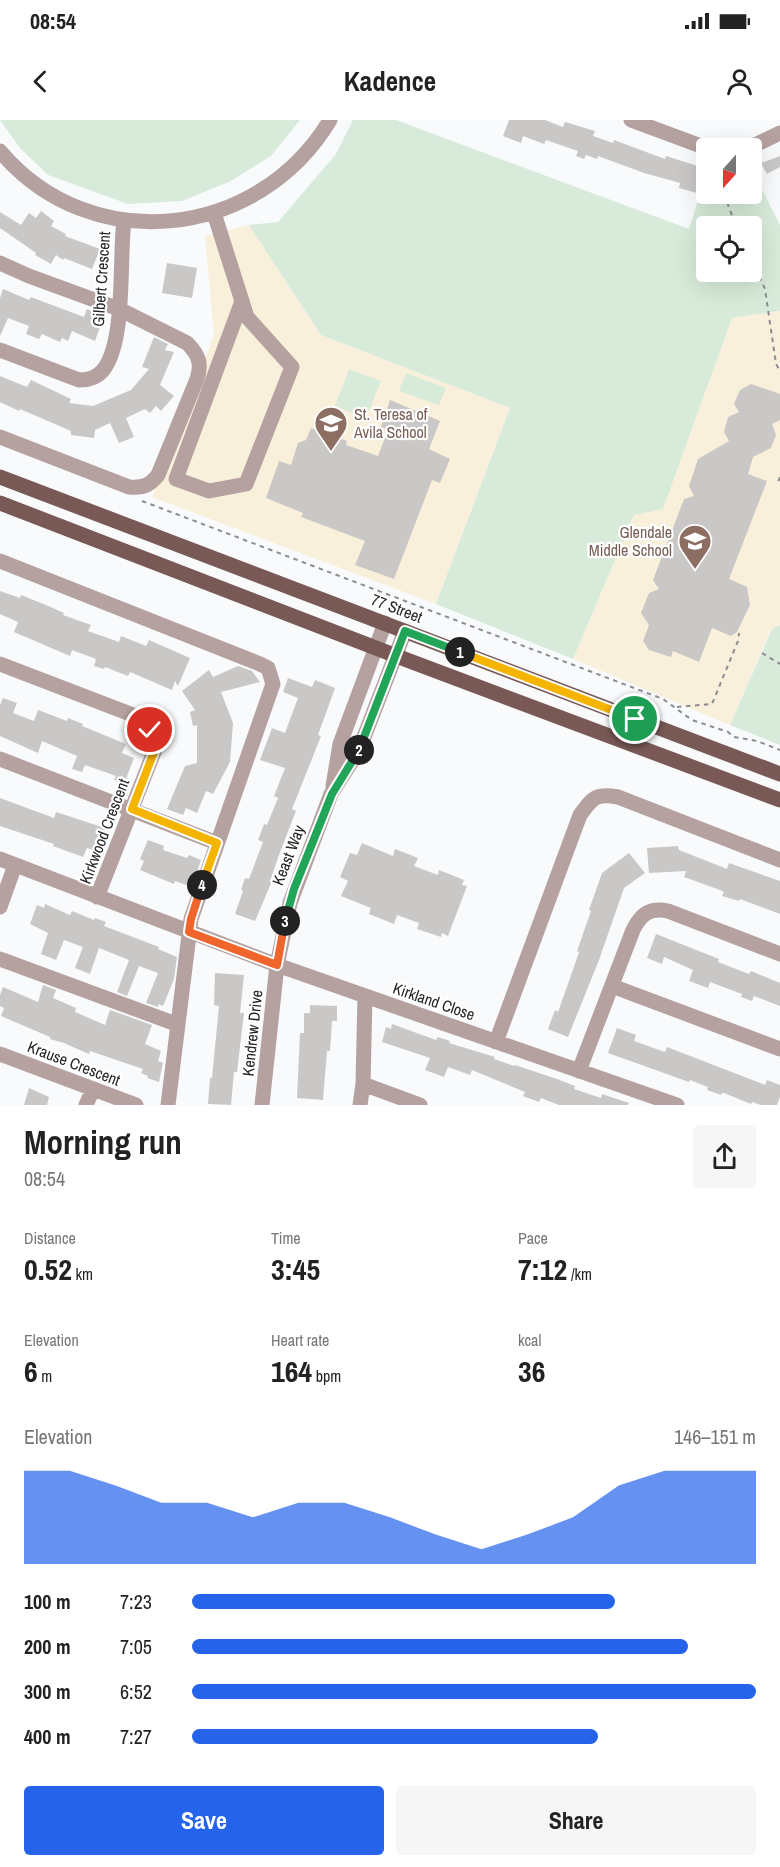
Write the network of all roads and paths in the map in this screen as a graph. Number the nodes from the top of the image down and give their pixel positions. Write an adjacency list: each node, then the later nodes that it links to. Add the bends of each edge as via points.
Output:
1 (330, 120): 7 (street, via 295,165 250,197)
2 (631, 120): 5 (street)
3 (780, 133): 4 (street)
4 (762, 142)
5 (696, 144)
6 (0, 151): 8 (street, via 43,189 80,208)
7 (214, 213): 8 (street, via 166,222); 11 (street)
8 (124, 220): 12 (street, Gilbert Crescent)
9 (0, 263): 12 (street)
10 (762, 282): 14 (path)
11 (242, 301): 11 (street, via 247,317 292,367 246,484 209,491 176,479)
12 (119, 309): 13 (street, Gilbert Crescent, via 109,358 104,369 88,380 69,377); 15 (street, via 187,343 200,364 197,380 153,482 141,488 129,487)
13 (0, 350)
14 (780, 371)
15 (0, 437)
16 (0, 477): 22 (main road, 77 Street)
17 (780, 477): 18 (path)
18 (780, 484)
19 (134, 497): 30 (path, via 663,699)
20 (0, 503): 25 (main road)
21 (0, 561): 37 (street, via 268,668 273,684)
22 (385, 623): 23 (main road, 77 Street); 25 (street, Keast Way)
23 (405, 631): 27 (street, Keast Way); 33 (main road, 77 Street)
24 (739, 633): 30 (path, via 712,704)
25 (376, 648): 27 (main road); 34 (street, Keast Way, via 340,744)
26 (762, 653): 29 (path)
27 (395, 656): 34 (street, Keast Way, via 359,750); 35 (main road)
28 (0, 664): 36 (street, Kirkwood Crescent, via 145,723 153,737 154,752)
29 (780, 664)
30 (675, 707): 31 (path, via 692,720)
31 (780, 750)
32 (0, 759): 36 (street)
33 (780, 774)
34 (332, 794): 46 (street, Keast Way, via 294,889)
35 (780, 800)
36 (132, 809): 37 (street); 41 (street, Kirkwood Crescent)
37 (217, 843): 43 (street)
38 (0, 860): 40 (street, Kirkland Close)
39 (780, 860): 50 (street, via 618,797 604,794 592,799 580,815)
40 (15, 865): 41 (street, Kirkland Close); 42 (street)
41 (97, 897): 43 (street, Kirkland Close)
42 (0, 907)
43 (189, 932): 46 (street, Kirkland Close); 49 (street)
44 (780, 954): 47 (street, via 668,911 652,909 637,923)
45 (0, 959): 49 (street)
46 (277, 965): 48 (street, Kirkland Close); 59 (street, Kendrew Drive)
47 (612, 986): 51 (street); 53 (street)
48 (365, 996): 50 (street, Kirkland Close); 54 (street)
49 (176, 1024): 58 (street)
50 (496, 1042): 53 (street, Kirkland Close)
51 (780, 1049)
52 (0, 1054): 55 (street, Krause Crescent)
53 (579, 1071): 62 (street, Kirkland Close)
54 (363, 1084): 60 (street); 61 (street)
55 (93, 1089): 56 (street); 57 (street, Krause Crescent)
56 (86, 1105)
57 (136, 1105)
58 (168, 1105)
59 (262, 1105)
60 (360, 1105)
61 (420, 1105)
62 (677, 1105)

